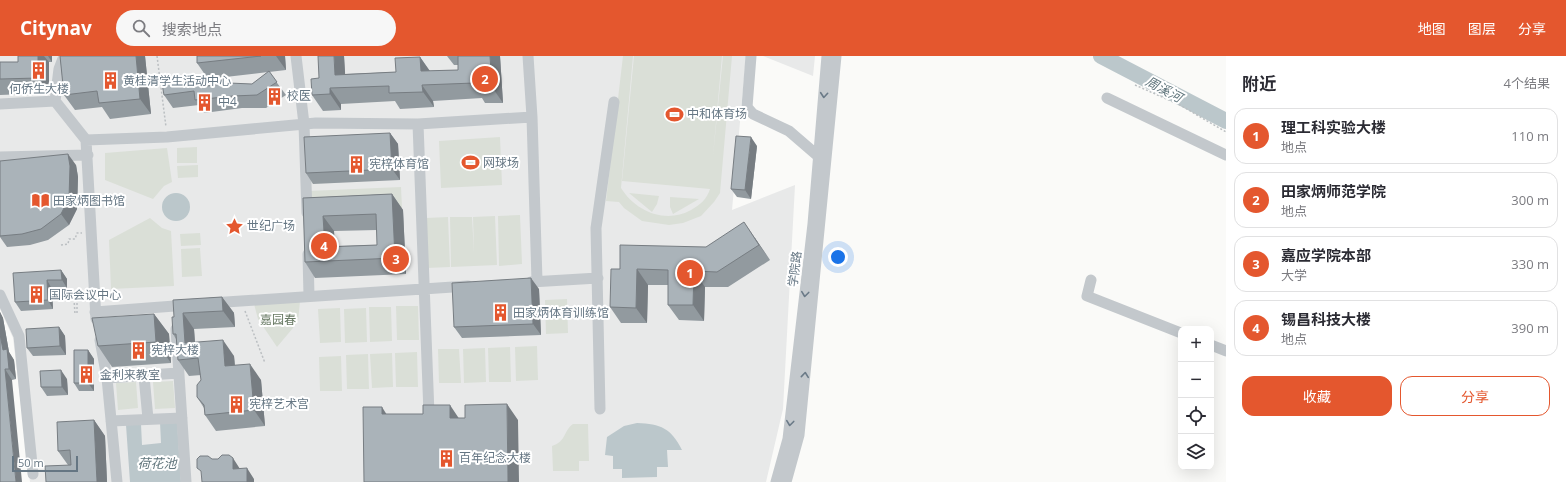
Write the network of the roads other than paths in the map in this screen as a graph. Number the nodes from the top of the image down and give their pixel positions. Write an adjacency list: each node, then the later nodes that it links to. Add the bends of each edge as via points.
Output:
1 (64, 56): 8 (street, via 58,69)
2 (296, 56): 12 (street)
3 (528, 56): 11 (street)
4 (751, 56): 17 (street, via 747,107 753,114 789,131)
5 (827, 56): 17 (street, 学院路, one-way to 17)
6 (836, 56): 46 (street, 学院路, one-way to 6, via 799,435)
7 (1107, 98): 16 (street)
8 (55, 101): 10 (street); 14 (street)
9 (614, 102): 21 (street, via 596,228)
10 (0, 104)
11 (532, 117): 13 (street); 23 (street)
12 (304, 124): 13 (street); 14 (street, via 167,137); 19 (street)
13 (418, 124): 26 (street)
14 (86, 140): 15 (street)
15 (88, 155): 18 (street); 29 (street)
16 (1226, 155)
17 (818, 156): 45 (street, 学院路, one-way to 45, via 813,224 788,439)
18 (0, 157)
19 (307, 225)
20 (308, 241): 28 (street)
21 (598, 278): 23 (street); 37 (street)
22 (1091, 280): 31 (street, via 1087,296)
23 (537, 281): 24 (street)
24 (522, 282)
25 (477, 285): 26 (street)
26 (425, 289): 28 (street); 38 (street)
27 (0, 295): 42 (street, via 19,336)
28 (310, 296): 30 (street, via 240,300)
29 (94, 312): 30 (street); 36 (street)
30 (175, 314): 34 (street)
31 (1178, 332)
32 (1214, 346): 33 (street)
33 (1226, 351)
34 (178, 374): 35 (street); 39 (street)
35 (144, 376): 36 (street); 40 (street)
36 (107, 378): 41 (street)
37 (600, 409)
38 (429, 414)
39 (182, 418): 40 (street); 44 (street)
40 (148, 419): 41 (street)
41 (112, 421): 43 (street)
42 (33, 474)
43 (118, 482)
44 (186, 482)
45 (776, 482)
46 (786, 482)

